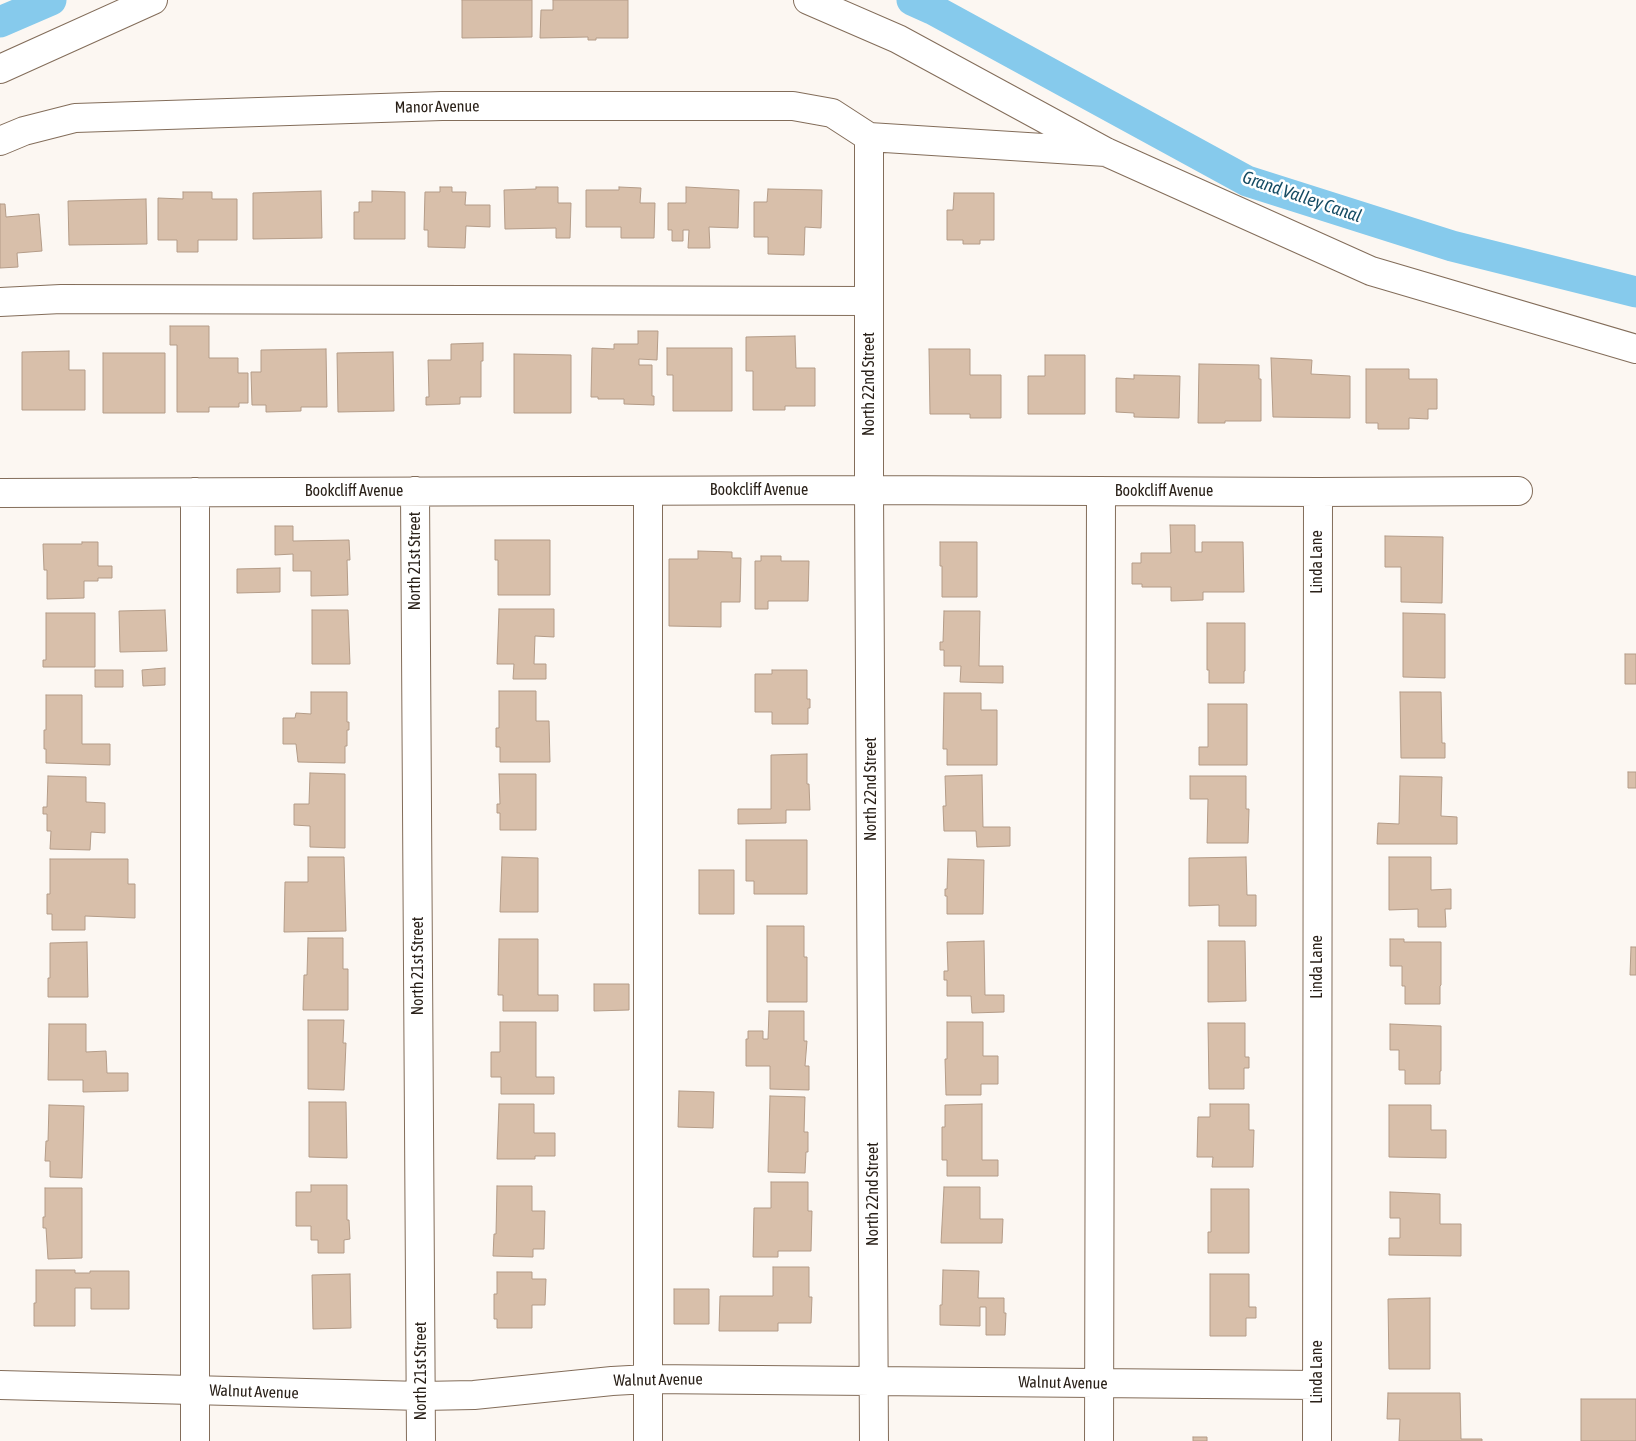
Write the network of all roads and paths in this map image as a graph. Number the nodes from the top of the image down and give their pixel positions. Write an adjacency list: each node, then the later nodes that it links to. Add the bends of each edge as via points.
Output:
1 (153, 0): 3 (street)
2 (808, 0): 6 (street, via 898,39)
3 (0, 69)
4 (870, 137): 5 (street, Manor Avenue, via 832,113 793,106 442,106 75,118 24,131); 6 (street); 7 (street, North 22nd Street)
5 (0, 141)
6 (1106, 152): 9 (street, via 1371,271)
7 (869, 301): 8 (street, via 61,299); 10 (street, North 22nd Street)
8 (0, 302)
9 (1636, 349)
10 (869, 490): 12 (street, Bookcliff Avenue); 13 (street, Bookcliff Avenue); 19 (street, North 22nd Street)
11 (415, 491): 12 (street, Bookcliff Avenue); 16 (street, Bookcliff Avenue); 24 (street, North 21st Street)
12 (648, 491): 18 (street)
13 (1101, 491): 17 (street, Bookcliff Avenue); 20 (street)
14 (1518, 491): 17 (street, Bookcliff Avenue)
15 (0, 492): 16 (street, Bookcliff Avenue)
16 (195, 492): 23 (street)
17 (1318, 492): 22 (street, Linda Lane)
18 (648, 1379): 19 (street, Walnut Avenue); 24 (street, Walnut Avenue, via 474,1395); 27 (street)
19 (874, 1381): 20 (street, Walnut Avenue); 28 (street, North 22nd Street)
20 (1099, 1383): 22 (street, Walnut Avenue); 29 (street)
21 (0, 1384): 23 (street, Walnut Avenue)
22 (1317, 1385): 30 (street, Linda Lane)
23 (195, 1390): 24 (street, Walnut Avenue); 25 (street)
24 (421, 1396): 26 (street, North 21st Street)
25 (195, 1441)
26 (421, 1441)
27 (648, 1441)
28 (874, 1441)
29 (1099, 1441)
30 (1317, 1441)

